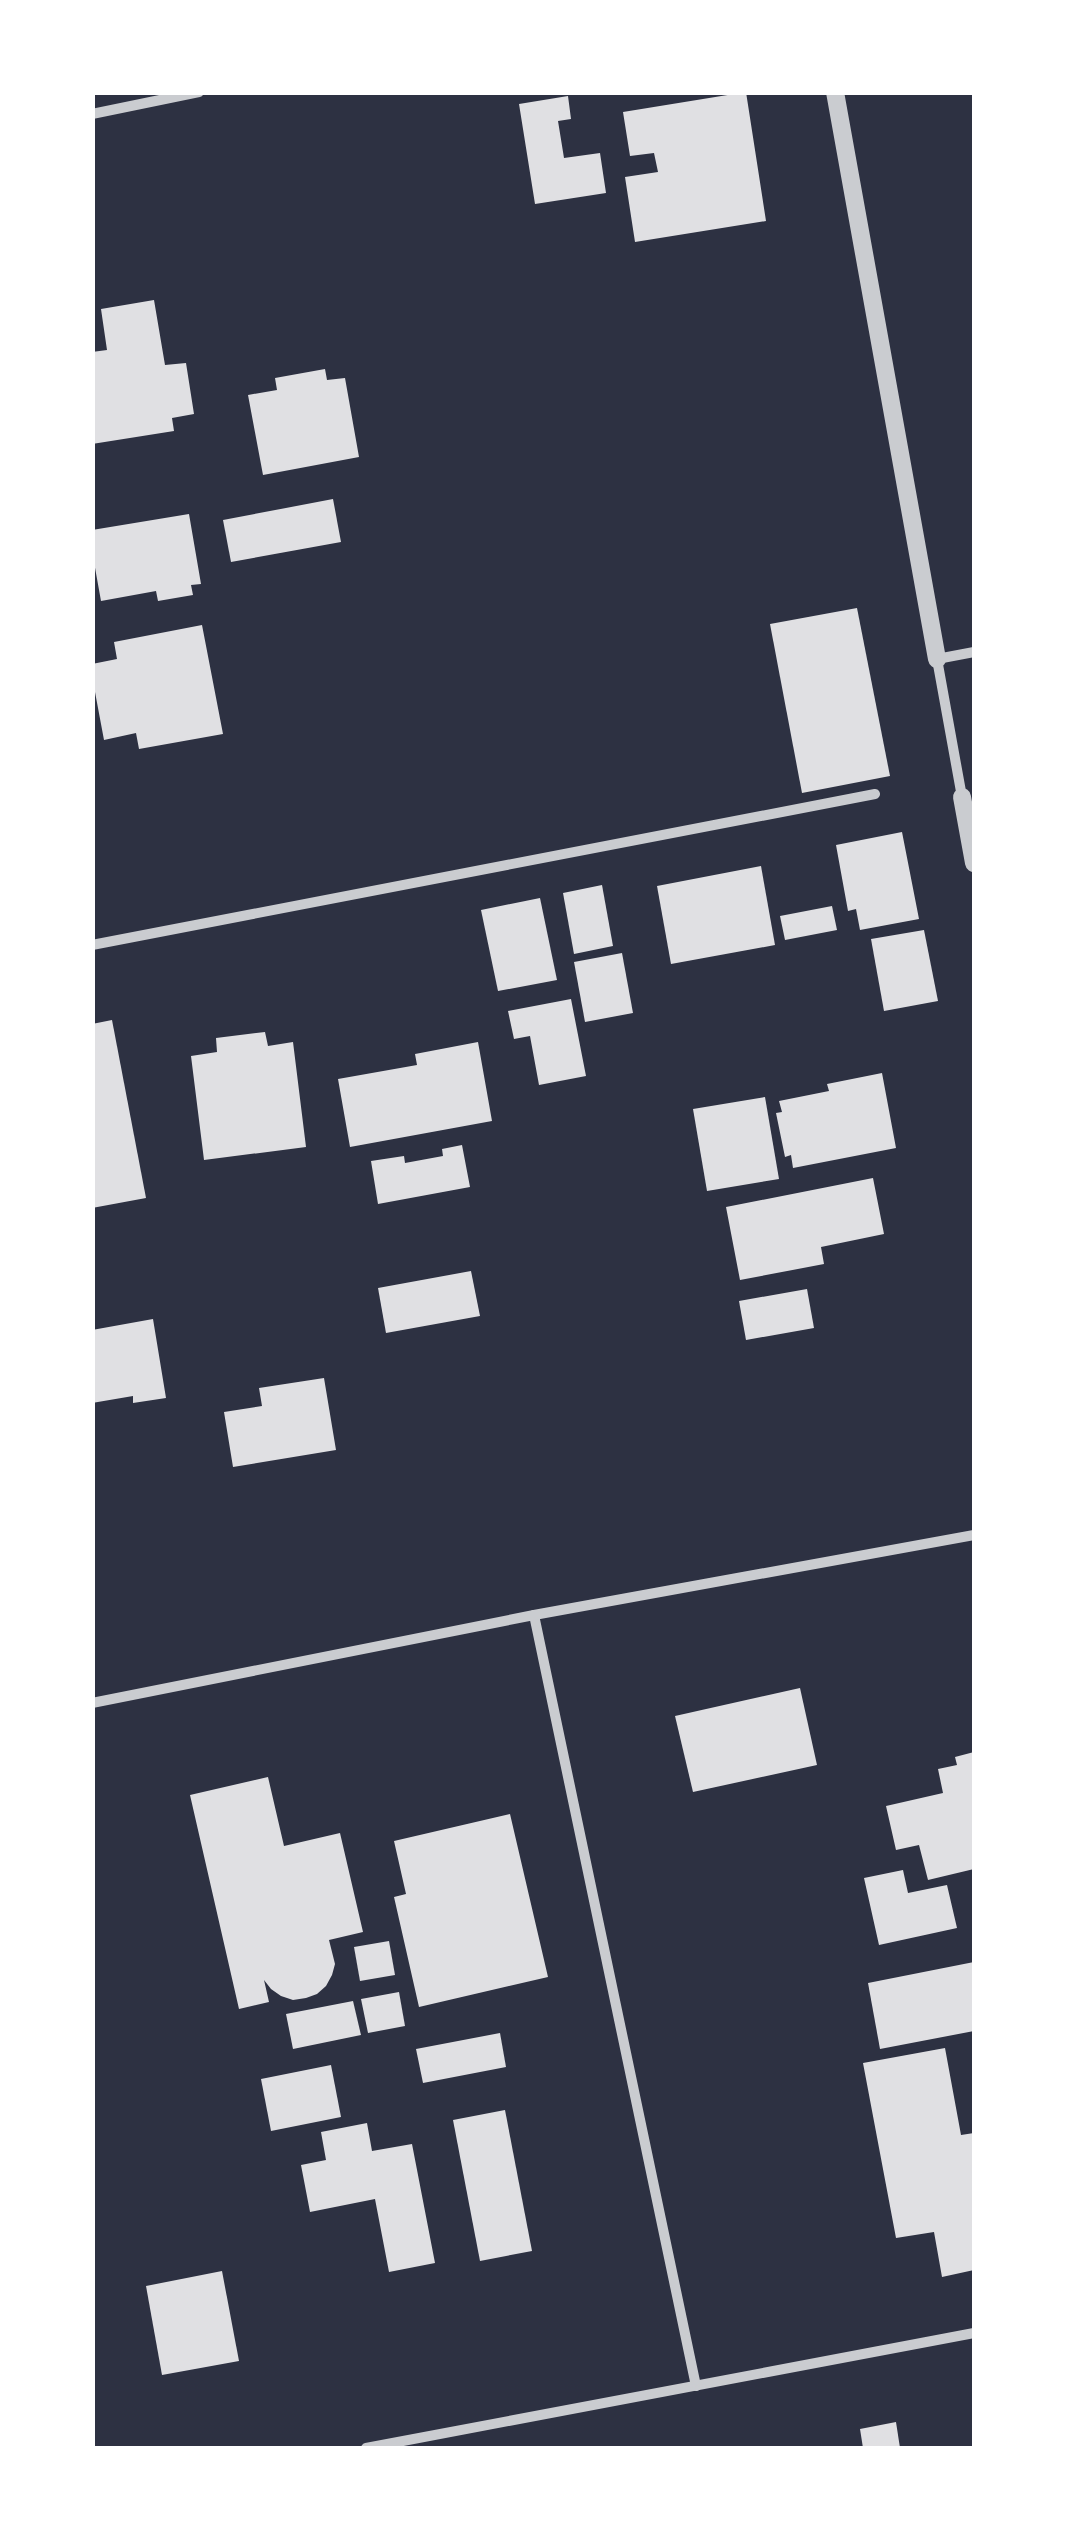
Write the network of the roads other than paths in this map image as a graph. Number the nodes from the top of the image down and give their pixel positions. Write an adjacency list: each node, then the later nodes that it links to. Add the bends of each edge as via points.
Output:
1 (199, 92): 3 (street)
2 (835, 92): 5 (street)
3 (92, 114)
4 (974, 652): 5 (street)
5 (937, 659): 7 (street)
6 (874, 794): 9 (street)
7 (962, 797): 8 (street)
8 (974, 863)
9 (92, 945)
10 (974, 1535): 11 (street)
11 (534, 1614): 12 (street); 14 (street)
12 (92, 1703)
13 (974, 2333): 14 (street)
14 (696, 2386): 15 (street)
15 (366, 2448)

